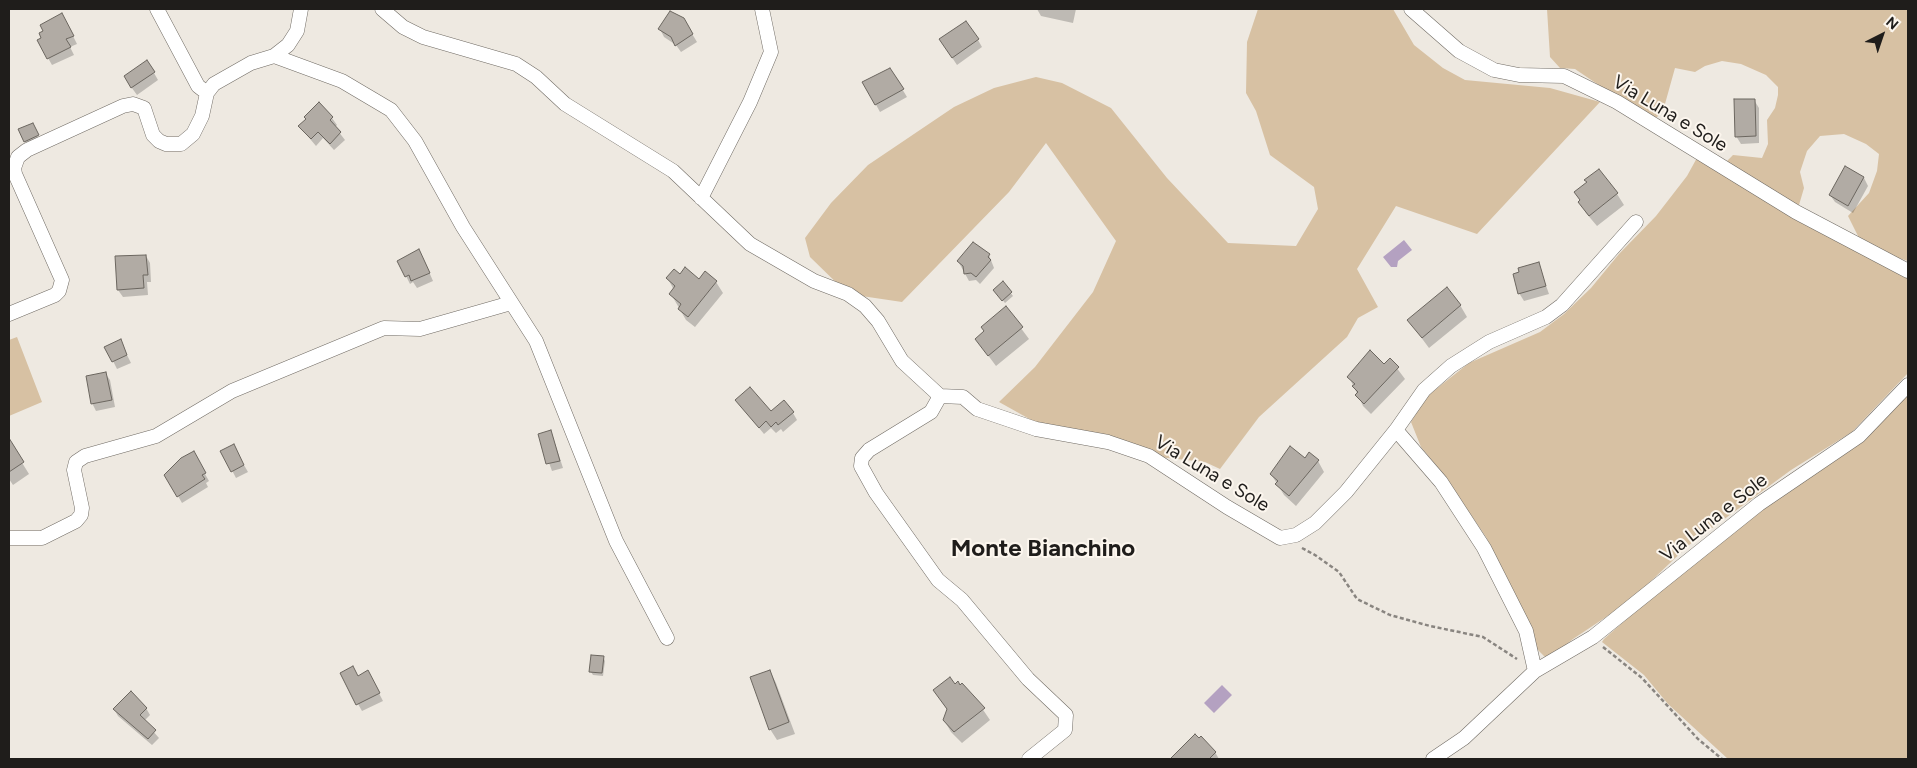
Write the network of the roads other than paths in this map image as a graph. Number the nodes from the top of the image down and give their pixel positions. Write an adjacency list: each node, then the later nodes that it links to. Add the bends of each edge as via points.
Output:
1 (157, 9): 7 (street, via 198,86)
2 (300, 9): 6 (street, via 297,31 288,45)
3 (382, 9): 8 (street, via 403,27 423,37 516,64 536,77 565,104 672,171)
4 (762, 9): 8 (street, via 771,52 750,102)
5 (1411, 9): 10 (street, Via Luna e Sole, via 1459,51 1494,70 1518,75 1564,76 1617,102 1796,212)
6 (274, 56): 7 (street, via 236,71 214,84); 11 (street, via 342,81 391,110 415,142 463,228)
7 (207, 93): 12 (street, via 202,116 193,134 181,144 159,141 153,135 144,108 133,104 122,106 18,157 15,174 62,280 55,295)
8 (701, 198): 14 (street, via 750,244 865,306 902,361)
9 (1636, 222): 15 (street, Via Luna e Sole, via 1562,305 1546,317 1489,342 1451,366 1420,394)
10 (1908, 271)
11 (511, 303): 16 (street, via 420,329 384,328 232,391 156,436 85,456 76,462 74,470 82,508 76,521 42,538); 17 (street, via 536,341 616,541)
12 (9, 314)
13 (1908, 385): 18 (street, Via Luna e Sole, via 1859,436 1759,504 1593,637)
14 (940, 396): 15 (street, Via Luna e Sole, via 963,398 977,409 1036,429 1108,442 1149,456 1280,538 1296,535 1315,524 1346,492); 19 (street, via 931,412 870,450 862,458 861,466 876,493 938,580 962,600 1028,680 1066,715 1065,730)
15 (1396, 430): 18 (street, via 1440,482 1484,548 1526,631)
16 (9, 538)
17 (667, 638)
18 (1535, 671): 20 (street, Via Luna e Sole, via 1464,738)
19 (1029, 759)
20 (1432, 759)

